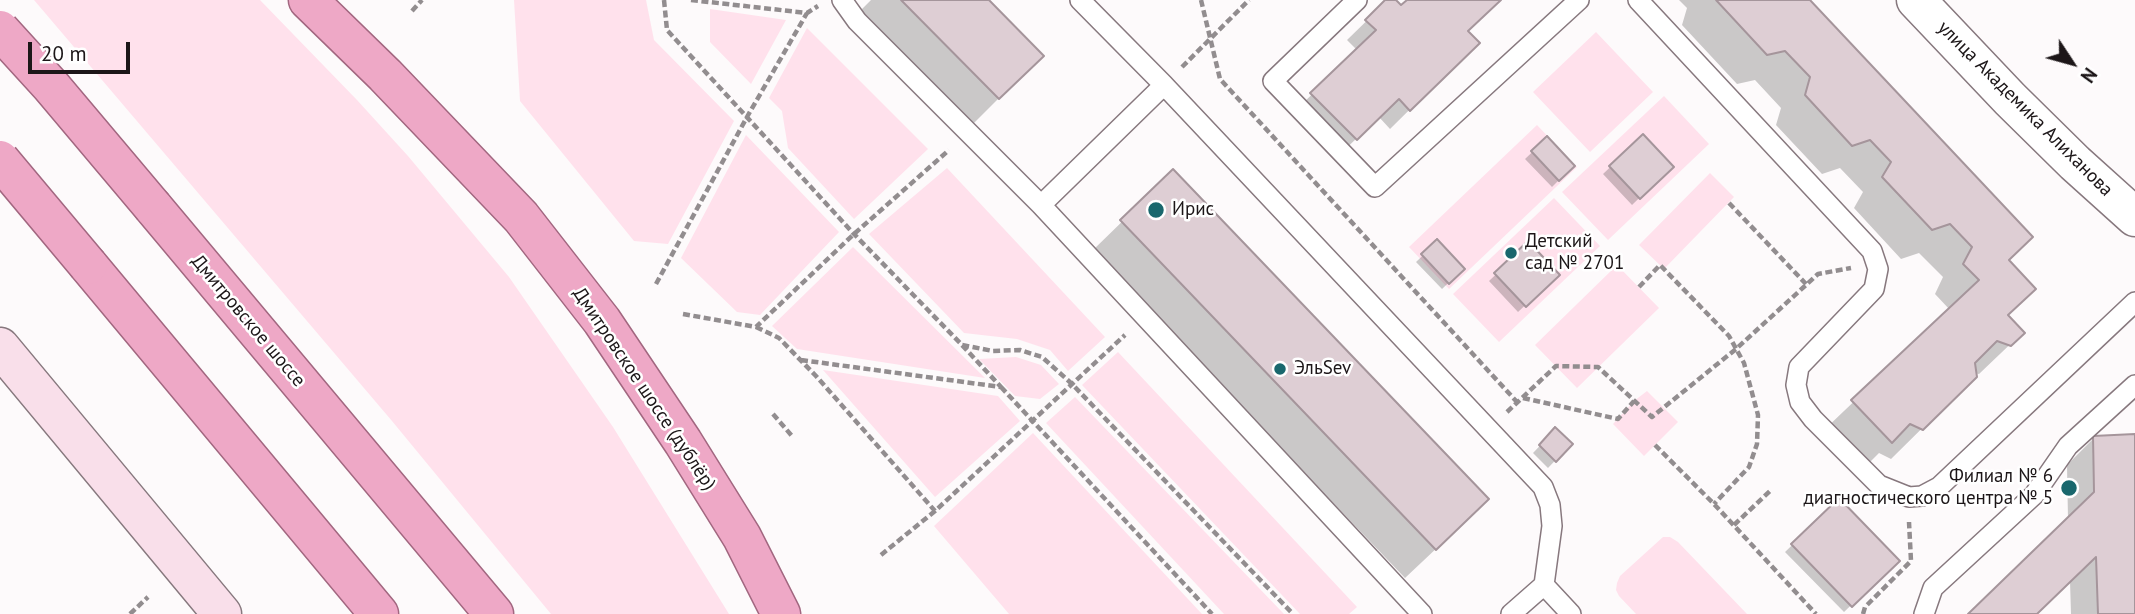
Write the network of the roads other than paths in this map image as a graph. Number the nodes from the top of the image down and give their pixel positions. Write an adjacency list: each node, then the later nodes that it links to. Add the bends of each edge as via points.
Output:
1 (308, 0): 10 (highway, Дмитровское шоссе (дублёр))
2 (333, 0): 10 (main road)
3 (842, 0): 13 (lane)
4 (1080, 0): 11 (lane)
5 (1357, 0): 8 (lane, via 1273,81 1375,187)
6 (1638, 0): 15 (lane, via 1872,251 1878,270 1874,289 1799,367 1796,385 1800,401 1879,485 1909,497 1939,487)
7 (1916, 0): 14 (street, улица Академика Алиханова, via 2010,99)
8 (1566, 4)
9 (0, 30): 21 (highway, Дмитровское шоссе, bridge)
10 (347, 38): 22 (highway, Дмитровское шоссе (дублёр), via 521,217 602,321 742,537)
11 (1164, 85): 13 (lane); 18 (lane, via 1543,487 1552,526)
12 (0, 160): 20 (highway, bridge)
13 (1041, 205): 23 (lane)
14 (2135, 217)
15 (2135, 302)
16 (0, 347): 19 (main road)
17 (2135, 386): 26 (lane, via 2068,446 2034,495 1933,588)
18 (1544, 585): 24 (lane); 25 (lane)
19 (222, 614)
20 (379, 614)
21 (495, 614)
22 (780, 614)
23 (1422, 614)
24 (1511, 614)
25 (1571, 614)
26 (1924, 614)

